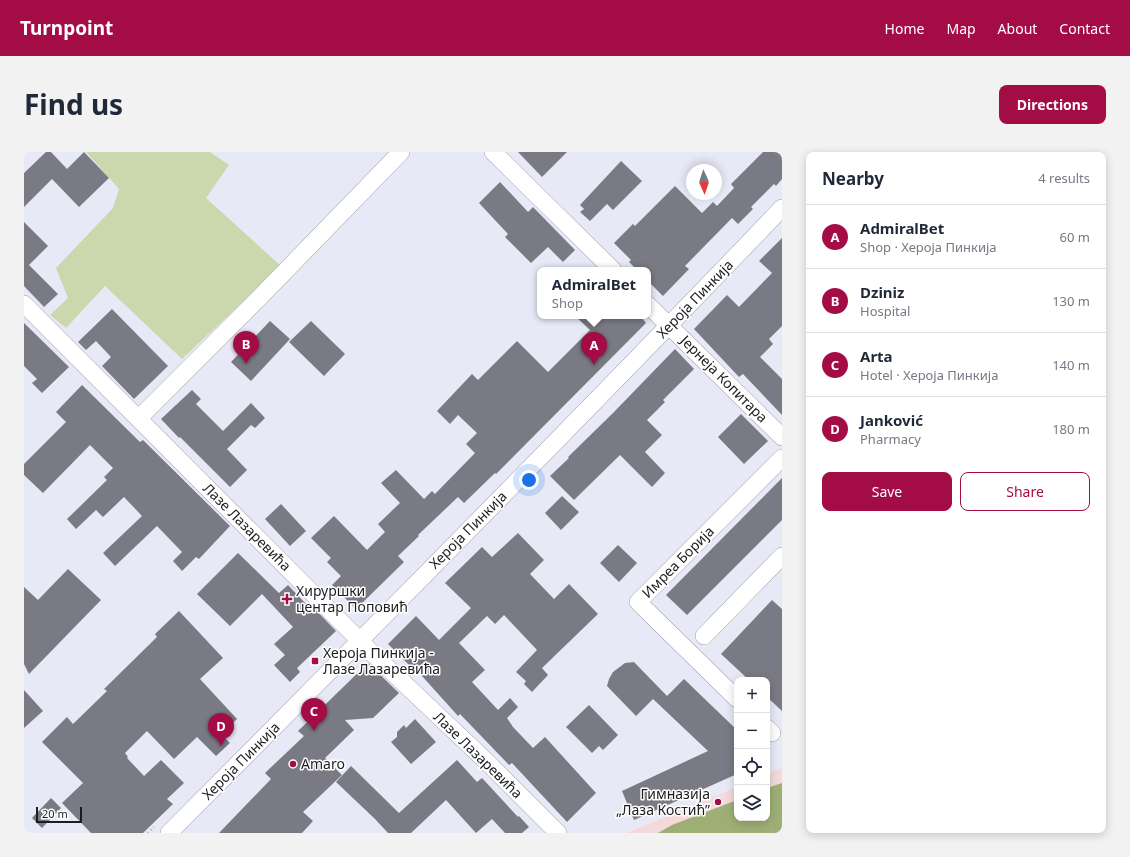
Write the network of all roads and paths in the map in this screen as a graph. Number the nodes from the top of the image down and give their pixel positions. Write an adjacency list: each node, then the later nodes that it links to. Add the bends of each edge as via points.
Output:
1 (401, 152): 8 (street)
2 (493, 152): 4 (street)
3 (782, 208): 7 (street, Хероја Пинкија)
4 (610, 267)
5 (24, 304): 8 (street, Лазе Лазаревића)
6 (651, 308): 7 (street, Јернеја Копитара)
7 (670, 326): 9 (street, Јернеја Копитара); 13 (street, Хероја Пинкија)
8 (138, 418): 13 (street, Лазе Лазаревића)
9 (782, 437)
10 (782, 458): 14 (street, Имреа Борија, via 638,602)
11 (782, 556): 12 (street)
12 (704, 636)
13 (360, 640): 16 (street, Хероја Пинкија); 17 (street, Лазе Лазаревића)
14 (734, 696)
15 (770, 819): 18 (path)
16 (169, 833)
17 (558, 833)
18 (772, 833)

